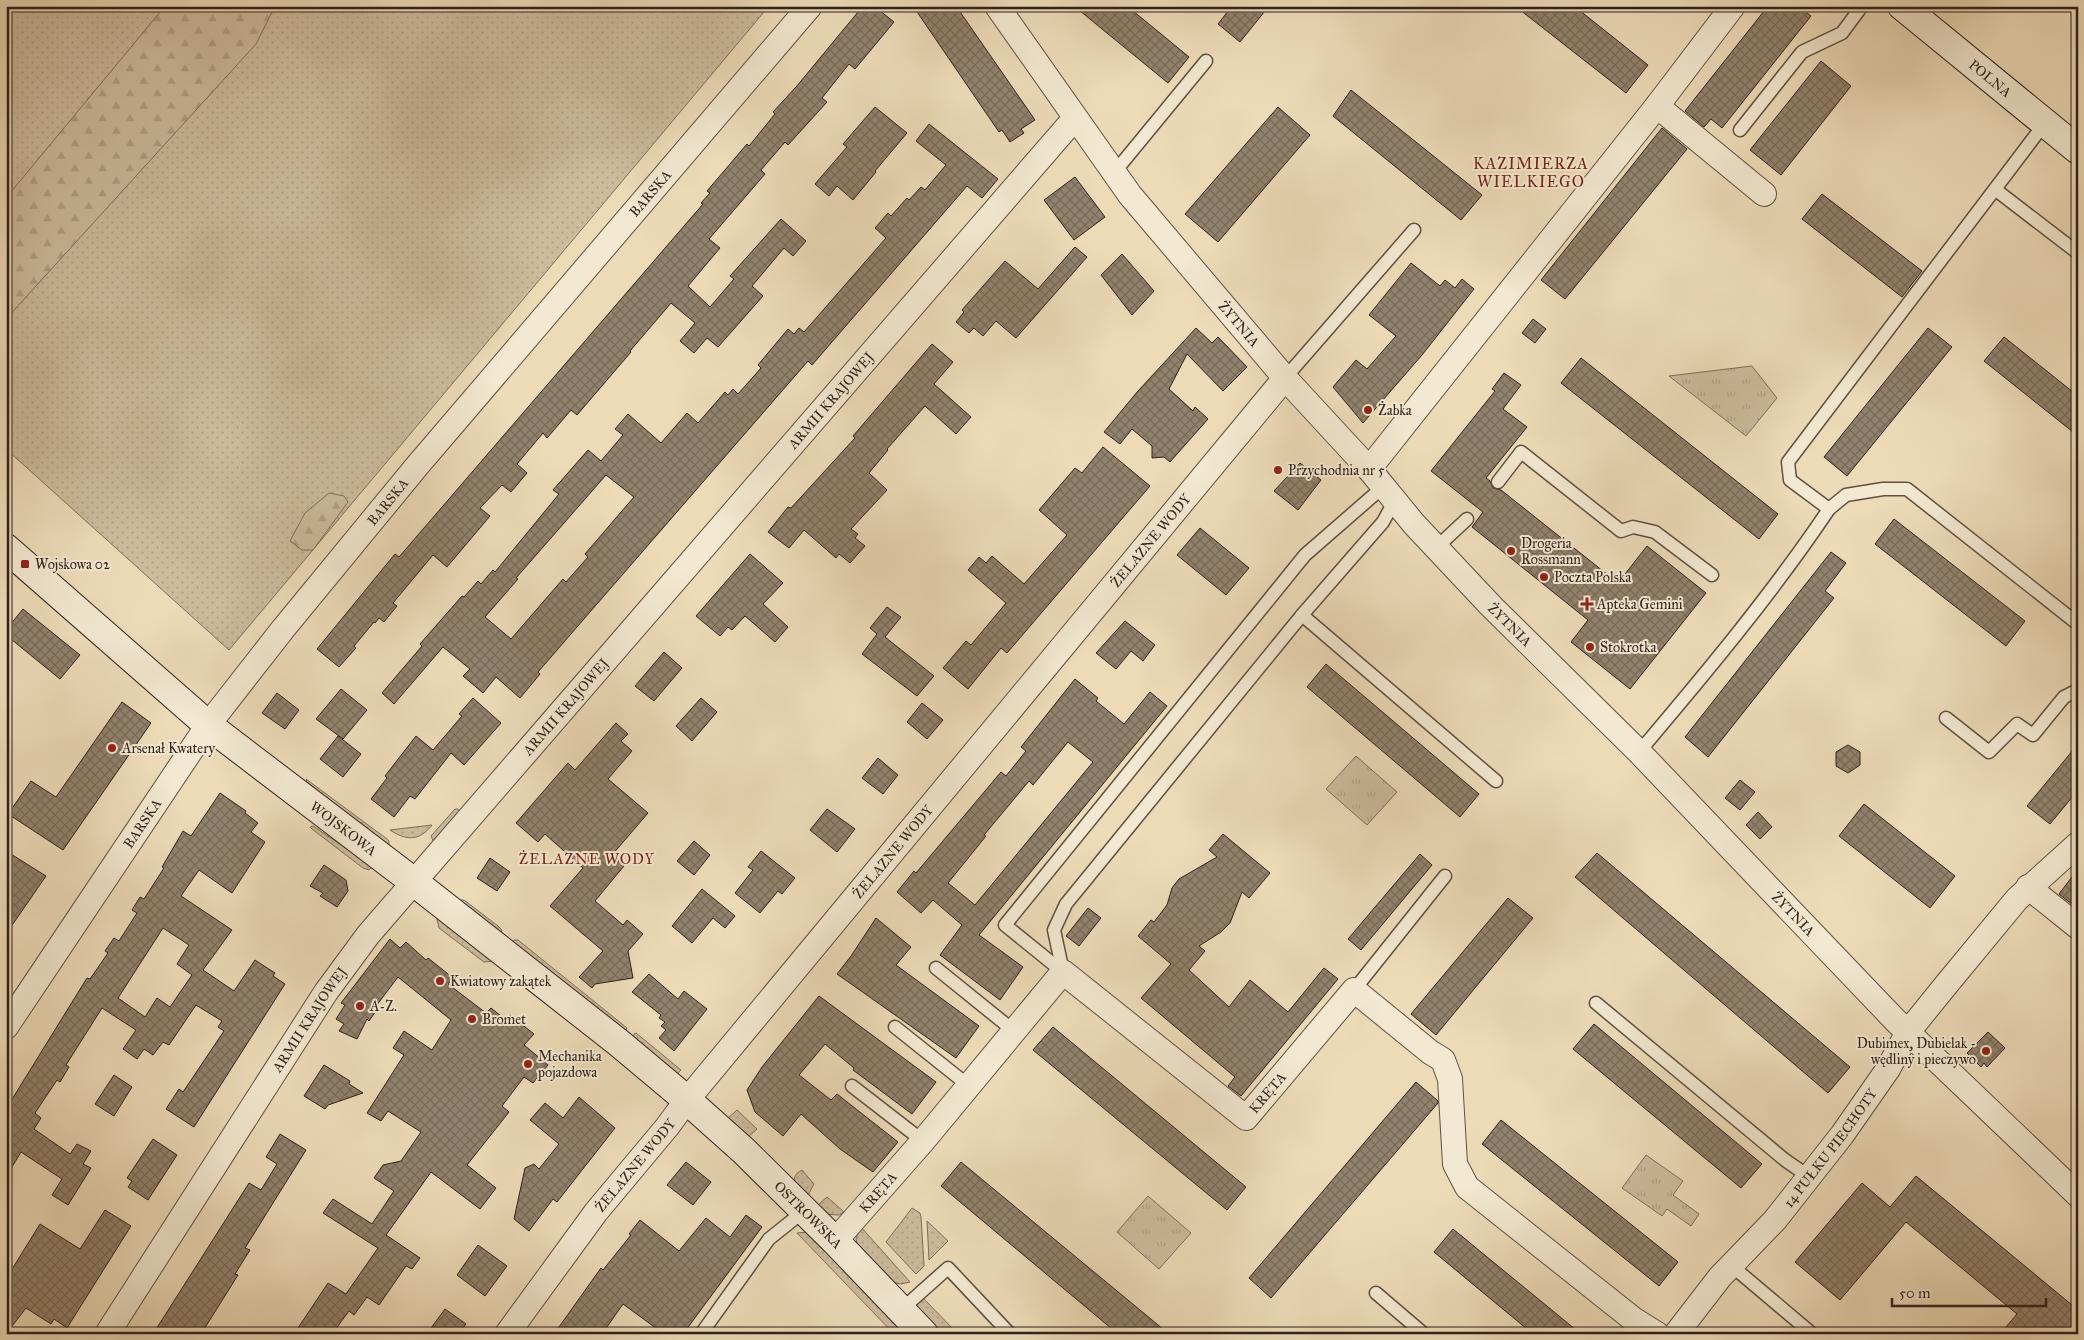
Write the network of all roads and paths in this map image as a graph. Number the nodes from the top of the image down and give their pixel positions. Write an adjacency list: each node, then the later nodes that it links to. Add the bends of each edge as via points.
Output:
1 (810, 6): 29 (street, BARSKA, via 417,466)
2 (997, 6): 8 (street, ŻYTNIA)
3 (1733, 6): 7 (street)
4 (1862, 6): 10 (lane, via 1842,33 1802,52)
5 (1902, 6): 9 (street, POLNA)
6 (1206, 61): 12 (lane)
7 (1657, 106): 14 (street); 19 (street)
8 (1075, 118): 12 (street, ŻYTNIA); 34 (street, ARMII KRAJOWEJ)
9 (2045, 124): 11 (street, POLNA); 13 (lane)
10 (1740, 130)
11 (2078, 150)
12 (1113, 174): 17 (street, ŻYTNIA)
13 (1996, 190): 16 (lane); 20 (lane, via 1788,462 1790,480)
14 (1764, 194)
15 (1414, 230): 17 (lane)
16 (2078, 253)
17 (1286, 378): 19 (street, ŻYTNIA); 47 (street, ŻELAZNE WODY)
18 (1498, 482): 24 (lane, via 1521,452 1621,531 1633,527 1655,532)
19 (1383, 485): 22 (street, ŻYTNIA); 25 (lane, via 1383,522); 38 (lane, via 1306,555 1005,925)
20 (1829, 509): 26 (lane, via 1846,494 1907,489); 30 (lane, via 1801,550)
21 (1466, 519): 22 (lane)
22 (1437, 547): 30 (street, ŻYTNIA, via 1491,606)
23 (6, 548): 29 (street, WOJSKOWA)
24 (1712, 575)
25 (1302, 615): 31 (lane); 38 (lane, via 1066,904 1054,930)
26 (2078, 624)
27 (2078, 690): 28 (lane, via 2064,697 2033,735 2017,724 1989,752)
28 (1946, 718)
29 (208, 725): 34 (street, WOJSKOWA); 42 (street, BARSKA)
30 (1639, 752): 44 (street, ŻYTNIA)
31 (1496, 780)
32 (2078, 844): 35 (street, 14 PUŁKU PIECHOTY)
33 (1446, 876): 39 (lane)
34 (414, 882): 47 (street, WOJSKOWA); 57 (street, ARMII KRAJOWEJ, via 368,935 326,992)
35 (2028, 887): 36 (street); 44 (street, 14 PUŁKU PIECHOTY)
36 (2078, 927)
37 (936, 968): 43 (lane)
38 (1063, 972): 39 (street, KRĘTA, via 1246,1118); 43 (street, KRĘTA)
39 (1354, 990): 63 (street, via 1443,1060 1450,1079 1455,1164 1467,1187 1633,1319)
40 (1596, 1004): 49 (lane)
41 (894, 1027): 46 (lane)
42 (6, 1028)
43 (1014, 1031): 46 (street, KRĘTA)
44 (1908, 1032): 49 (street, 14 PUŁKU PIECHOTY, via 1868,1100); 50 (street, ŻYTNIA)
45 (852, 1086): 48 (lane)
46 (969, 1086): 48 (street, KRĘTA)
47 (687, 1100): 51 (street, OSTROWSKA); 58 (street, ŻELAZNE WODY, via 596,1212)
48 (923, 1141): 52 (street, KRĘTA)
49 (1808, 1176): 53 (street, 14 PUŁKU PIECHOTY, via 1775,1220)
50 (2078, 1196)
51 (804, 1211): 52 (street, OSTROWSKA); 59 (lane, via 769,1239)
52 (835, 1241): 55 (street, OSTROWSKA)
53 (1734, 1262): 56 (lane, via 1739,1272); 64 (street, 14 PUŁKU PIECHOTY)
54 (1376, 1293): 62 (lane)
55 (901, 1310): 60 (street, OSTROWSKA); 61 (lane, via 948,1268)
56 (1810, 1332)
57 (108, 1334)
58 (507, 1334)
59 (701, 1334)
60 (924, 1334)
61 (1010, 1334)
62 (1424, 1334)
63 (1657, 1334)
64 (1676, 1334)

